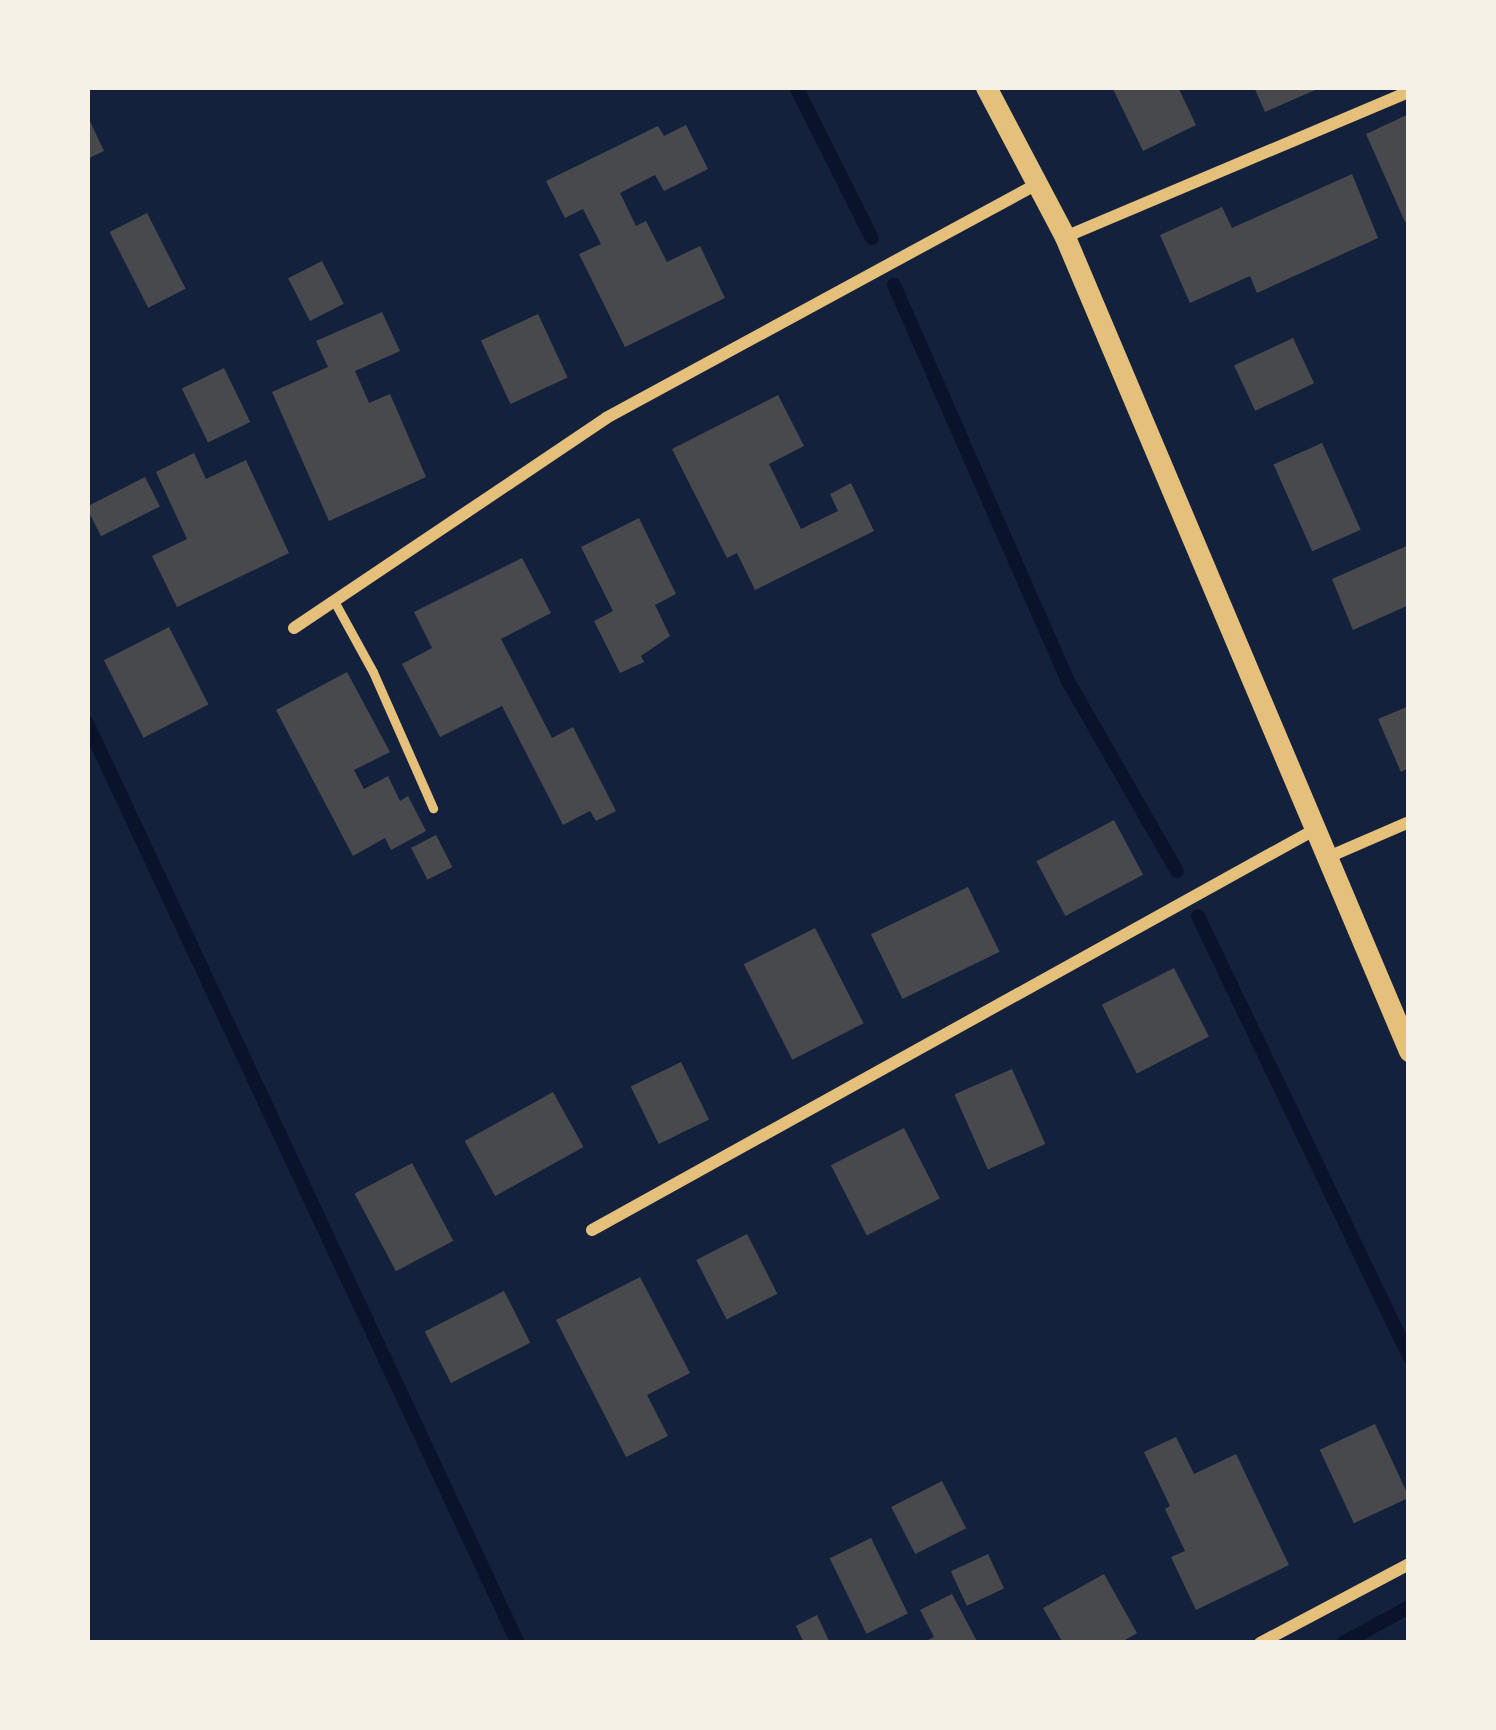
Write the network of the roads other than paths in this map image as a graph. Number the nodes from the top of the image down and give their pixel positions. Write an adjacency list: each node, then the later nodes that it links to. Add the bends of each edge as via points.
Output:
1 (986, 87): 3 (street)
2 (1409, 92): 4 (street)
3 (1040, 182): 4 (street); 5 (street, via 606,418)
4 (1065, 237): 9 (street)
5 (334, 601): 6 (street); 7 (lane)
6 (293, 628)
7 (433, 808)
8 (1409, 822): 10 (street)
9 (1314, 830): 10 (street); 12 (street)
10 (1326, 858): 11 (street)
11 (1409, 1051)
12 (592, 1230)
13 (1409, 1564): 14 (street)
14 (1260, 1643)

